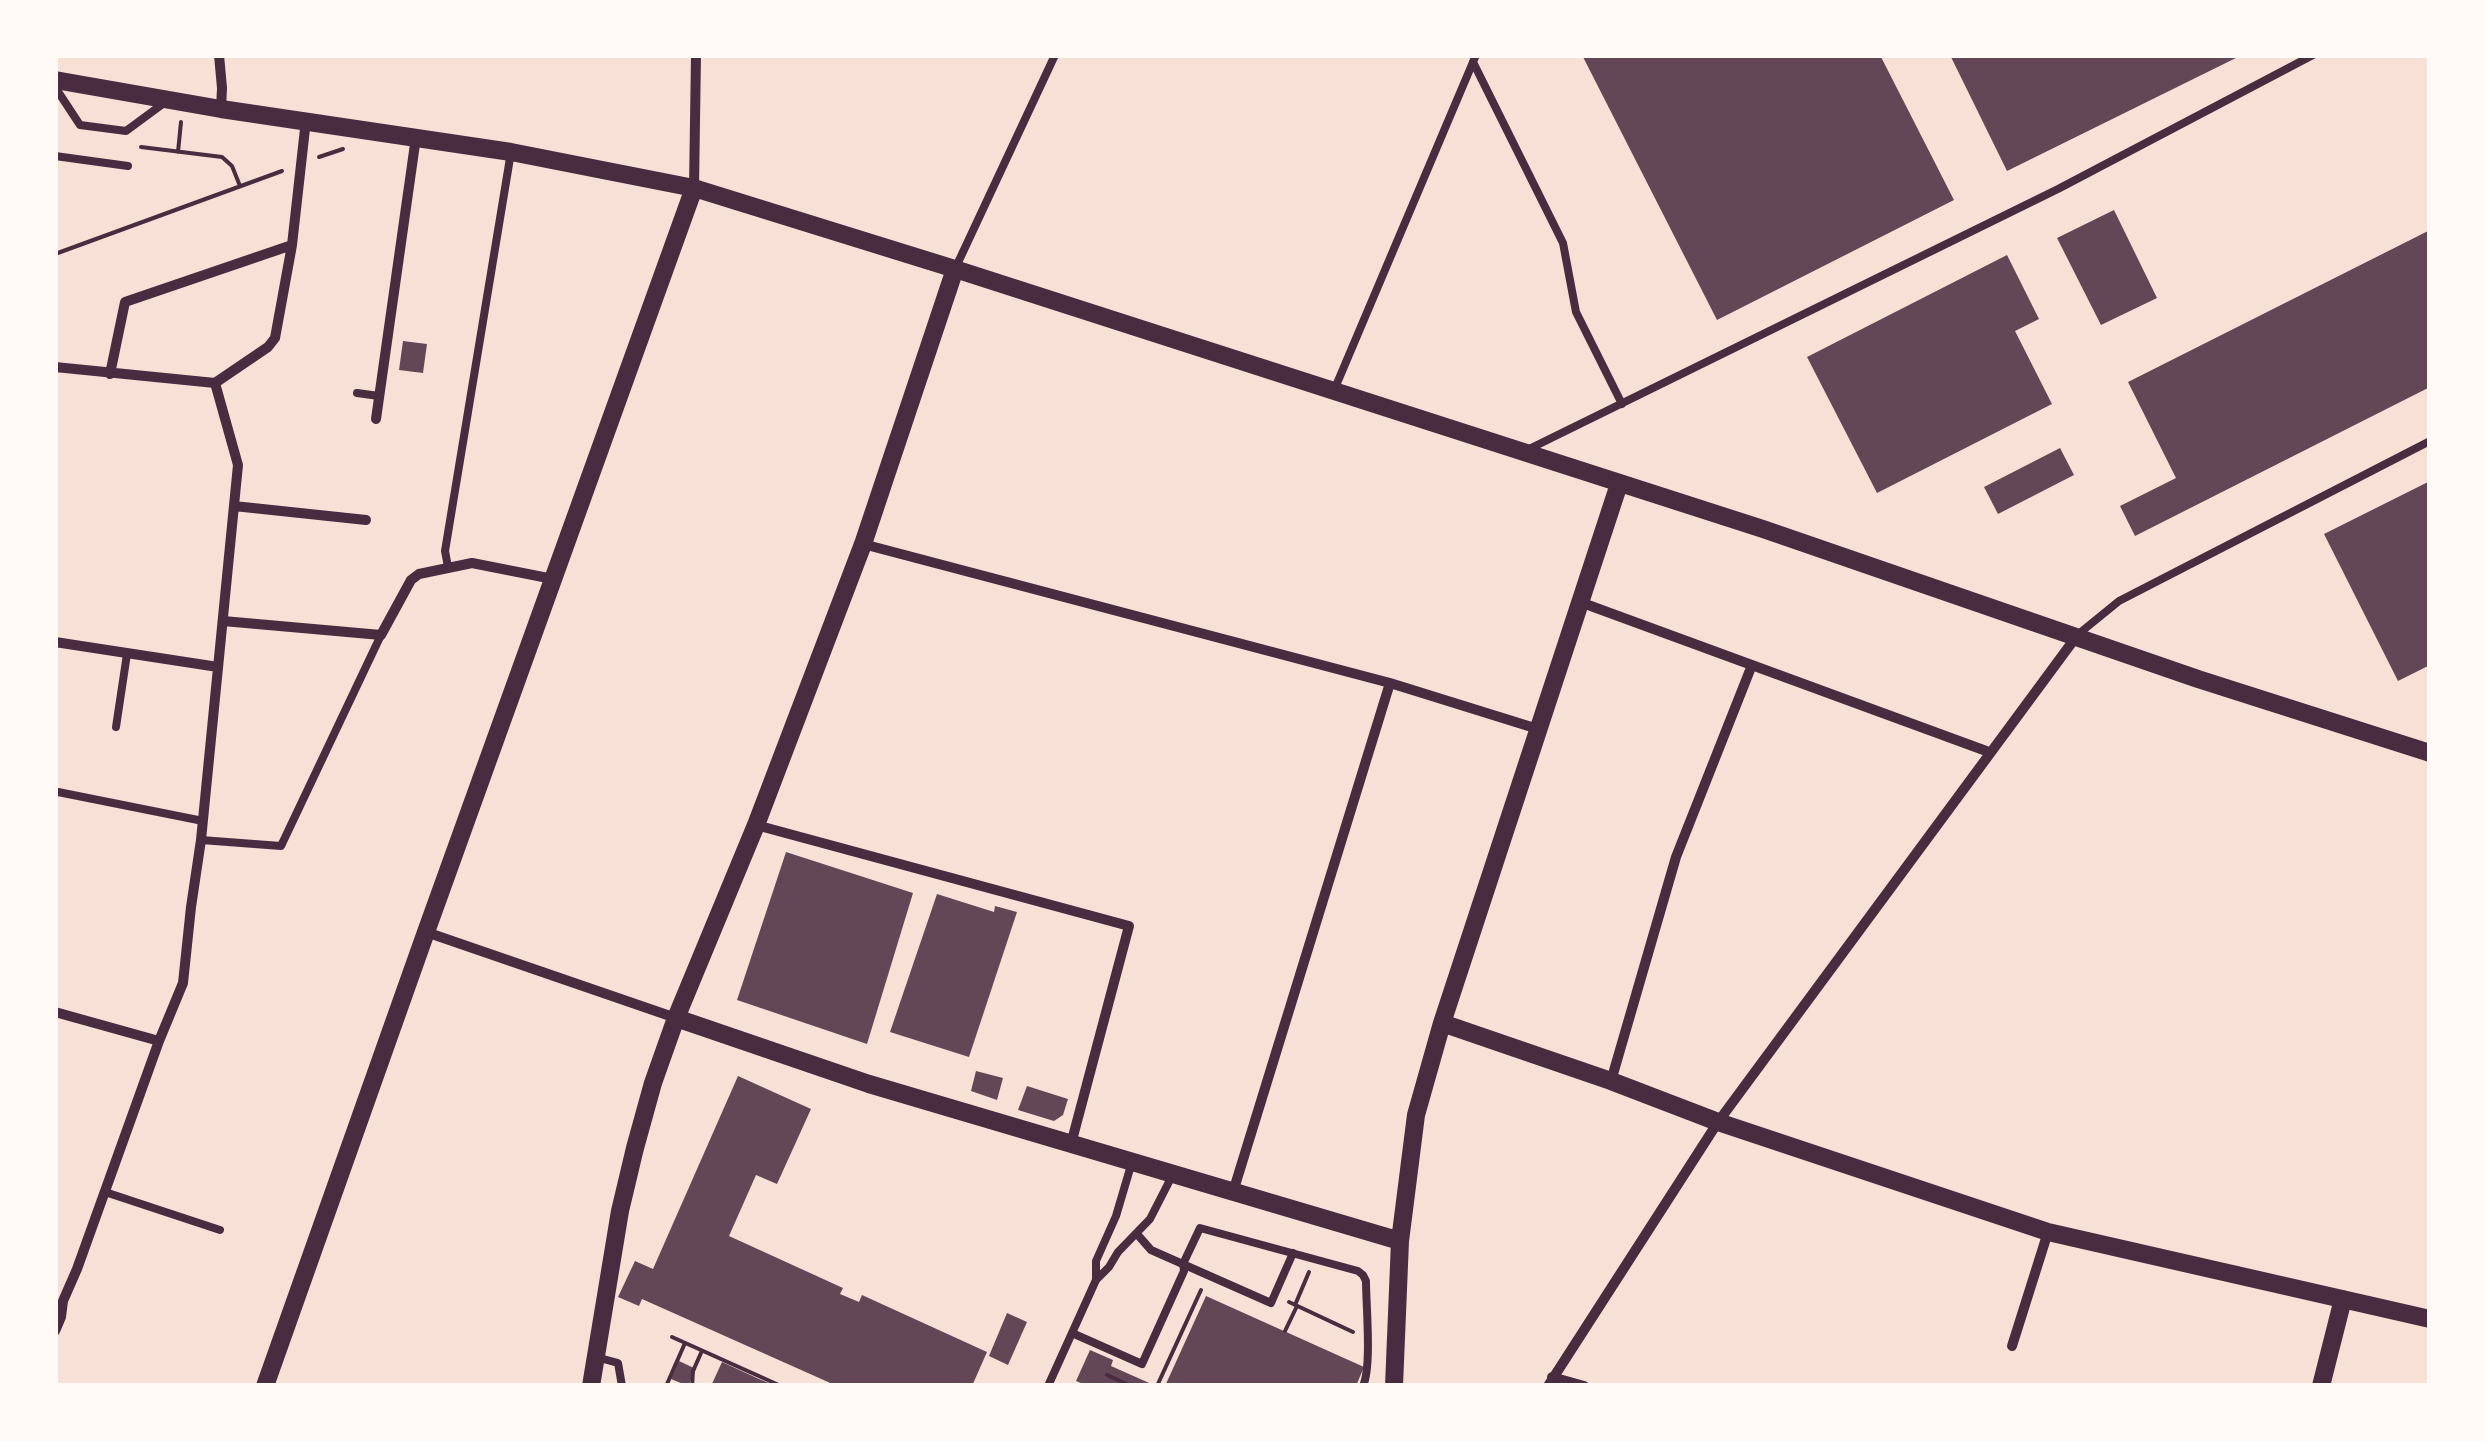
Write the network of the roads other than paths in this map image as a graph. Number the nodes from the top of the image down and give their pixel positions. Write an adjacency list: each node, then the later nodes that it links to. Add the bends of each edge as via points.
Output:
1 (219, 55): 8 (street)
2 (696, 55): 14 (street)
3 (1055, 55): 16 (lane)
4 (2314, 55): 23 (lane, via 2058,190)
5 (1474, 58): 20 (lane); 23 (lane, via 1563,243 1576,312)
6 (55, 83): 7 (street); 7 (lane, via 80,125 126,131)
7 (168, 100): 8 (street)
8 (221, 109): 9 (street)
9 (306, 120): 10 (street); 15 (street)
10 (416, 138): 11 (street); 22 (street)
11 (511, 152): 14 (street); 31 (lane)
12 (55, 156): 13 (lane)
13 (128, 166)
14 (694, 188): 16 (street); 32 (street)
15 (292, 245): 18 (street, via 125,302); 19 (street, via 275,338)
16 (955, 269): 20 (street); 30 (street)
17 (55, 367): 18 (street)
18 (110, 374): 19 (street)
19 (215, 383): 28 (street, via 238,466)
20 (1334, 392): 26 (street)
21 (357, 393): 22 (lane)
22 (379, 396): 24 (street)
23 (1622, 404): 26 (lane)
24 (376, 419)
25 (2430, 441): 36 (lane, via 2119,601)
26 (1524, 452): 27 (street)
27 (1619, 484): 33 (street); 36 (street)
28 (234, 506): 29 (street); 34 (street)
29 (366, 520)
30 (862, 544): 41 (street); 48 (street)
31 (448, 567): 32 (street, via 472,562); 35 (street, via 411,580)
32 (553, 579): 50 (street)
33 (1580, 602): 39 (street); 43 (street)
34 (223, 620): 35 (street); 40 (street)
35 (380, 634): 49 (lane, via 281,846)
36 (2076, 636): 44 (street); 45 (street)
37 (55, 643): 38 (street)
38 (127, 654): 40 (street); 42 (lane)
39 (1752, 665): 44 (street); 55 (street, via 1676,857)
40 (218, 667): 47 (street)
41 (1390, 682): 43 (street); 61 (street)
42 (116, 727)
43 (1538, 728): 53 (street)
44 (1990, 752): 56 (street)
45 (2430, 754)
46 (58, 792): 47 (lane)
47 (203, 821): 49 (street)
48 (756, 825): 52 (street); 57 (street, via 1129,926)
49 (202, 840): 54 (street, via 183,982)
50 (426, 932): 52 (street); 77 (street)
51 (56, 1016): 54 (street)
52 (676, 1018): 57 (street); 75 (street, via 631,1164)
53 (1442, 1023): 55 (street); 65 (street, via 1416,1115)
54 (159, 1041): 60 (street)
55 (1611, 1081): 56 (street)
56 (1718, 1122): 63 (street); 76 (street)
57 (1071, 1144): 58 (street)
58 (1132, 1162): 59 (street); 68 (lane, via 1096,1262)
59 (1173, 1174): 61 (street); 64 (lane)
60 (105, 1192): 62 (lane); 70 (street, via 78,1269)
61 (1233, 1192): 65 (street)
62 (220, 1230)
63 (2048, 1232): 69 (street); 74 (street)
64 (1137, 1234): 67 (lane, via 1152,1250); 68 (lane)
65 (1400, 1241): 82 (street)
66 (1293, 1254): 67 (lane, via 1200,1228); 67 (lane, via 1271,1303); 81 (lane, via 1364,1275)
67 (1183, 1264): 73 (lane, via 1142,1364)
68 (1096, 1280): 73 (lane)
69 (2343, 1299): 71 (street); 84 (street)
70 (59, 1300): 72 (street)
71 (2430, 1320)
72 (55, 1331)
73 (1072, 1333): 80 (lane)
74 (2012, 1346)
75 (596, 1357): 78 (street); 79 (lane, via 618,1363)
76 (1550, 1382): 83 (street)
77 (265, 1386)
78 (592, 1386)
79 (622, 1386)
80 (1048, 1386)
81 (1363, 1386)
82 (1394, 1386)
83 (1584, 1386)
84 (2321, 1386)

